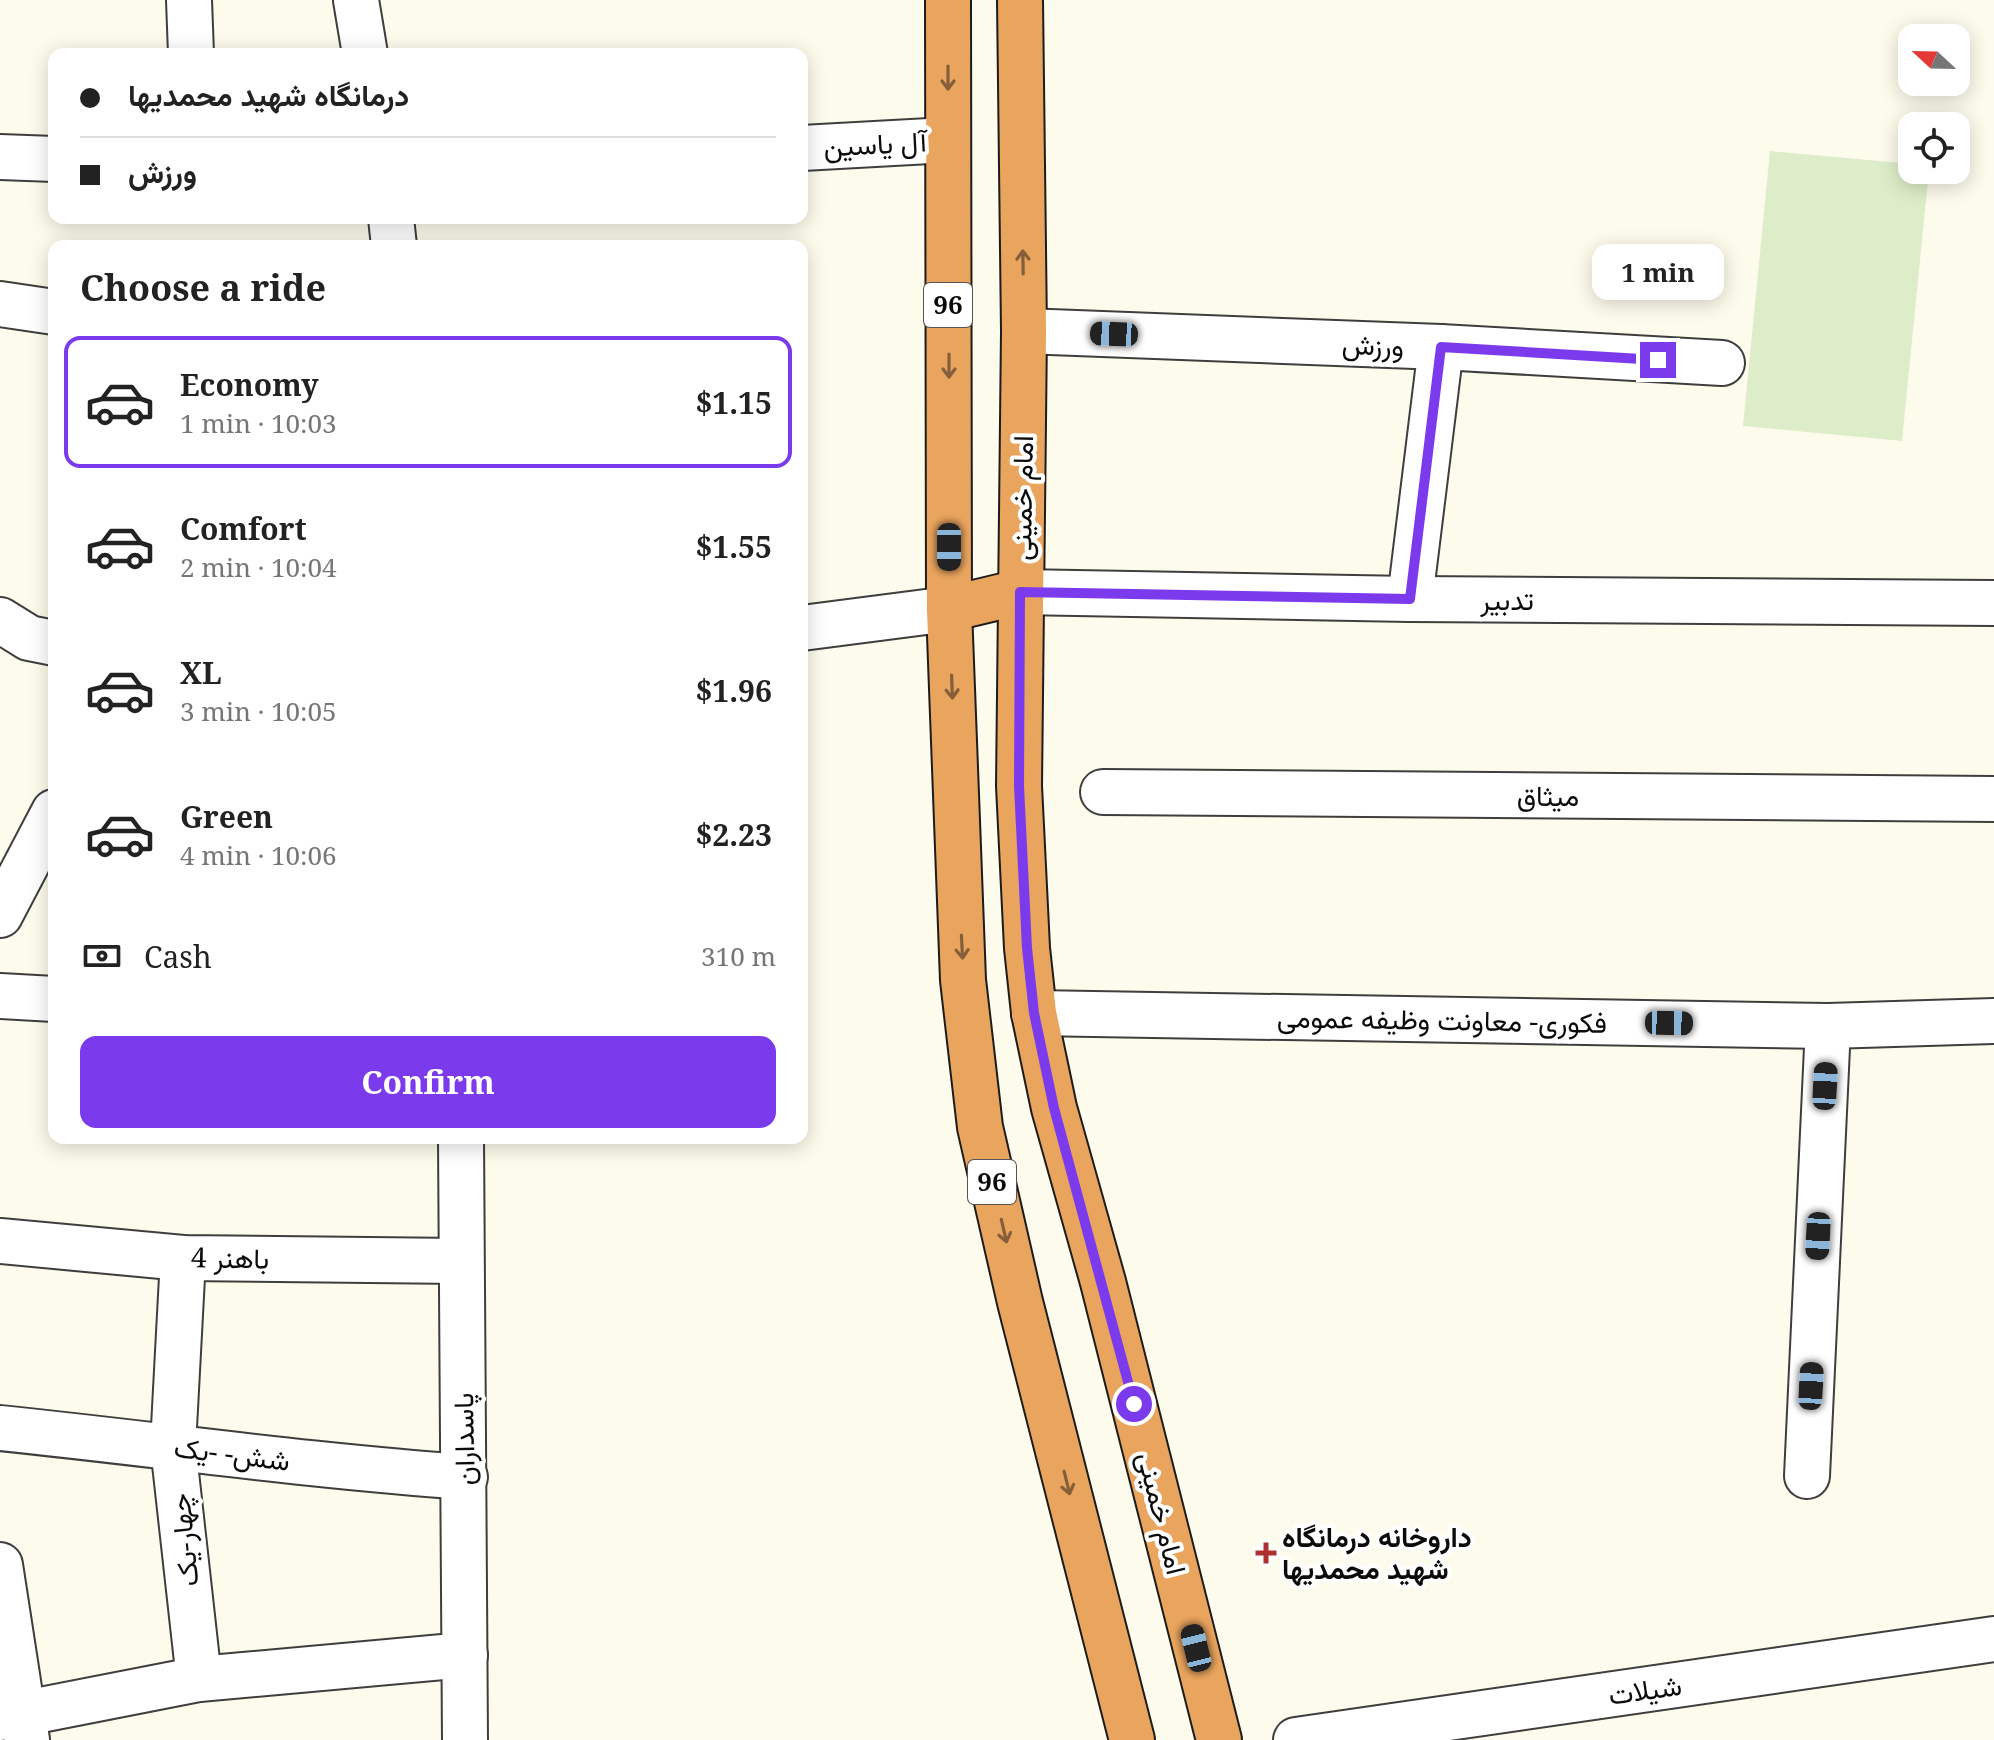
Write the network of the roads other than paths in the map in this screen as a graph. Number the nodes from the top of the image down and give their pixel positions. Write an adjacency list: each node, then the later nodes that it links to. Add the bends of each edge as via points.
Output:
1 (189, 0): 5 (street)
2 (356, 0): 6 (street)
3 (948, 0): 7 (highway, 96, one-way to 7)
4 (1020, 0): 13 (highway, امام خمینی, one-way to 4)
5 (191, 48)
6 (364, 48)
7 (948, 140): 8 (street, آل یاسین); 19 (highway, 96, one-way to 19)
8 (808, 148)
9 (0, 157): 10 (street)
10 (48, 159)
11 (0, 304): 12 (street)
12 (48, 311)
13 (1024, 331): 14 (street, ورزش); 16 (highway, امام خمینی)
14 (1441, 347): 15 (street, ورزش); 17 (street)
15 (1722, 363)
16 (1020, 592): 17 (street, تدبیر); 19 (highway); 29 (highway, امام خمینی, via 1019,786)
17 (1410, 599): 18 (street, تدبیر)
18 (1994, 603)
19 (949, 609): 21 (street); 46 (highway, 96, one-way to 46, via 963,980 980,1127)
20 (0, 620): 22 (street, via 29,638)
21 (808, 627)
22 (48, 642)
23 (1103, 792): 24 (street, میثاق)
24 (1994, 799)
25 (48, 823): 26 (street)
26 (0, 915)
27 (0, 996): 28 (street)
28 (48, 999)
29 (1034, 1013): 31 (street, فکوری- معاونت وظیفه عمومی); 47 (highway, امام خمینی, via 1054,1108)
30 (1994, 1021): 31 (street, فکوری- معاونت وظیفه عمومی)
31 (1828, 1026): 38 (street)
32 (461, 1144): 35 (street, پاسداران)
33 (0, 1241): 34 (street, باهنر 4)
34 (183, 1258): 35 (street, باهنر 4); 37 (street, چهار-یک)
35 (461, 1261): 39 (street, پاسداران)
36 (0, 1428): 37 (street, شش- -یک)
37 (173, 1446): 39 (street, شش- -یک, via 348,1469); 43 (street, چهار-یک)
38 (1807, 1476)
39 (465, 1477): 42 (street, پاسداران)
40 (0, 1565): 44 (street)
41 (1994, 1639): 48 (street, شیلات)
42 (465, 1655): 43 (street); 45 (street, پاسداران)
43 (199, 1679): 44 (street)
44 (17, 1724)
45 (465, 1740)
46 (1132, 1740)
47 (1219, 1740)
48 (1296, 1740)

